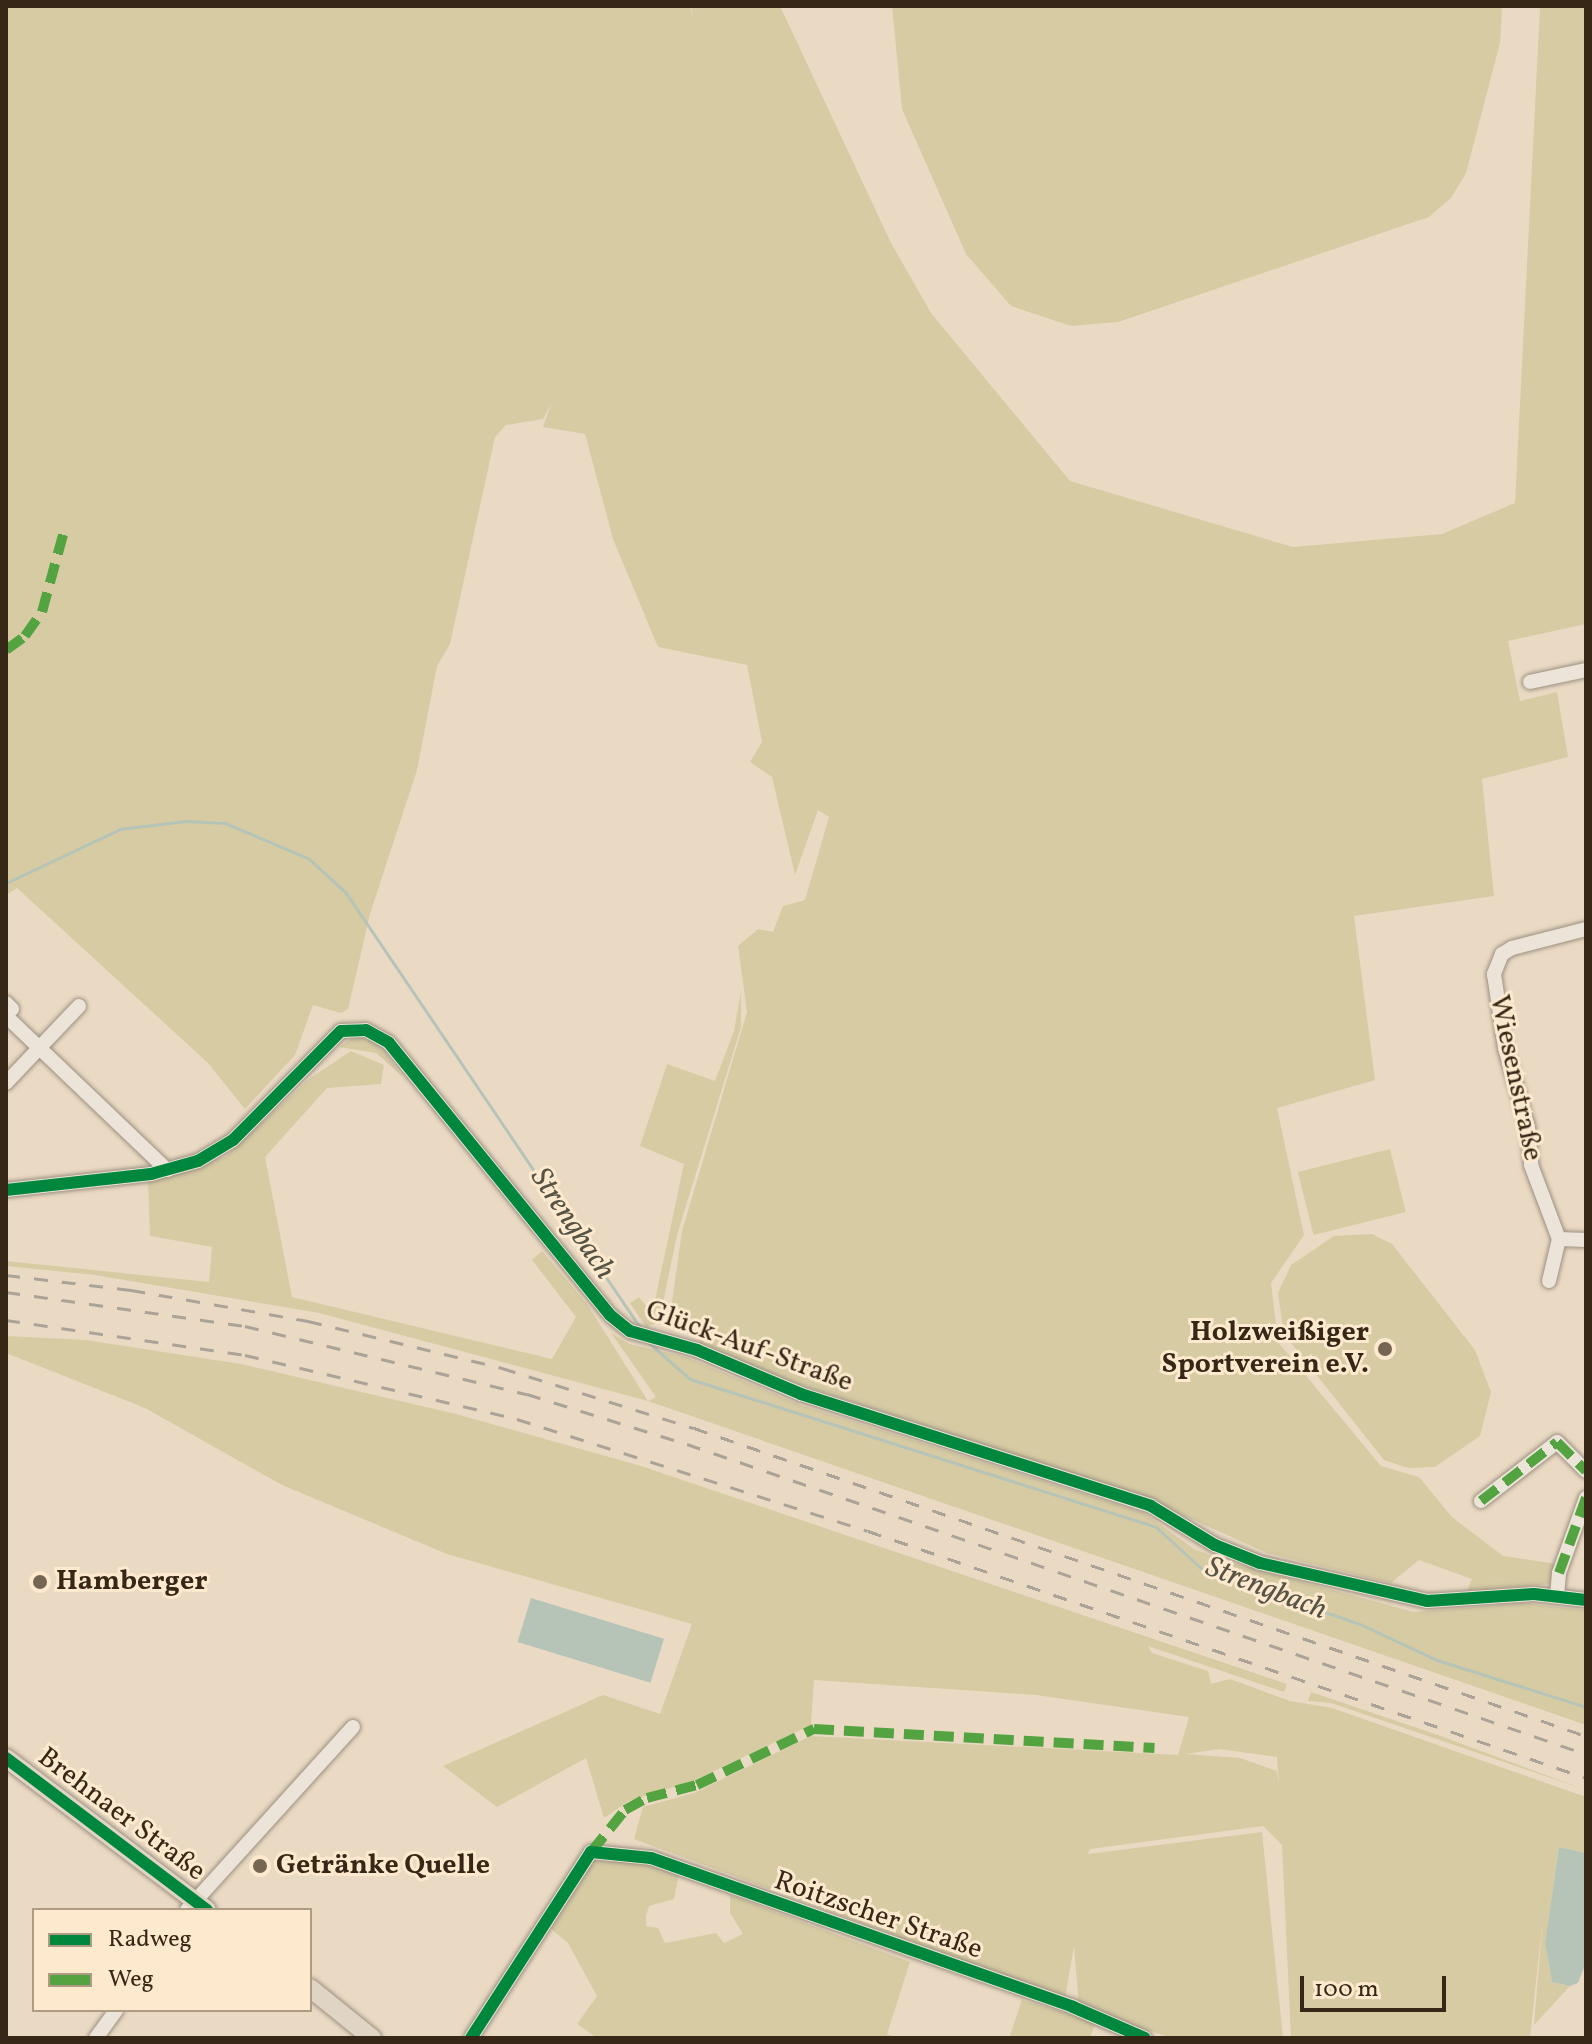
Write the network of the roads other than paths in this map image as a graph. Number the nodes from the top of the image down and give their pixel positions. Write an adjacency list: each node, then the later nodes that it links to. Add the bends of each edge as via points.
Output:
1 (1586, 670): 2 (street)
2 (1530, 682)
3 (1586, 929): 11 (street, Wiesenstraße, via 1512,948 1502,954 1494,974 1505,1048 1528,1127 1531,1165)
4 (6, 1003): 6 (street, via 12,1009)
5 (79, 1006): 7 (street)
6 (6, 1016): 7 (street)
7 (40, 1048): 8 (street); 9 (street)
8 (6, 1083)
9 (167, 1170): 10 (street, Glück-Auf-Straße); 17 (street, Glück-Auf-Straße, via 198,1161 233,1140 341,1031 366,1030 389,1043 610,1315 630,1331 801,1394 1151,1506 1215,1545 1260,1563 1427,1601)
10 (6, 1190)
11 (1559, 1239): 12 (street); 13 (street)
12 (1586, 1240)
13 (1549, 1281)
14 (1586, 1471): 16 (street, via 1557,1442)
15 (1586, 1498): 17 (street, via 1559,1573)
16 (1481, 1501)
17 (1557, 1596): 18 (street, Glück-Auf-Straße)
18 (1586, 1600)
19 (353, 1727): 21 (street)
20 (6, 1758): 21 (main road, Brehnaer Straße)
21 (196, 1907)
22 (312, 1990): 25 (main road)
23 (115, 2012): 24 (street)
24 (96, 2038)
25 (372, 2038)
26 (471, 2038): 27 (street, Roitzscher Straße, via 591,1852 651,1858 1073,2007)
27 (1145, 2038)

